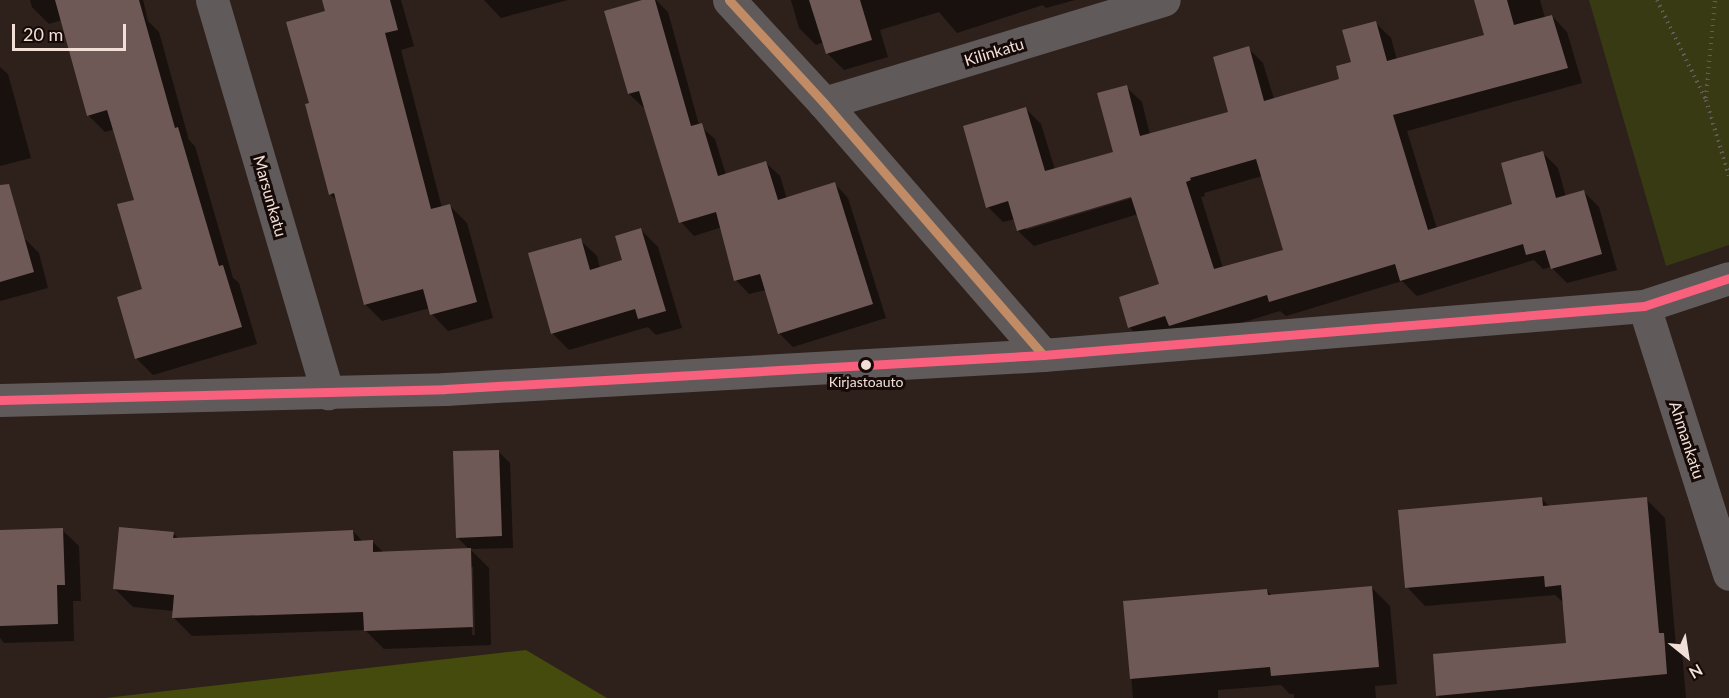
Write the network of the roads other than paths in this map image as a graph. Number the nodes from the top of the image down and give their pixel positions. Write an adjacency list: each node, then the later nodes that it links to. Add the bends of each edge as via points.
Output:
1 (212, 0): 8 (street, Marsunkatu)
2 (729, 0): 4 (street)
3 (1164, 0): 4 (street, Kilinkatu)
4 (825, 103): 7 (street)
5 (1729, 278): 6 (street)
6 (1644, 306): 7 (street); 10 (street, Ahmankatu)
7 (1043, 355): 8 (street)
8 (328, 393): 9 (street)
9 (0, 400)
10 (1729, 574)

